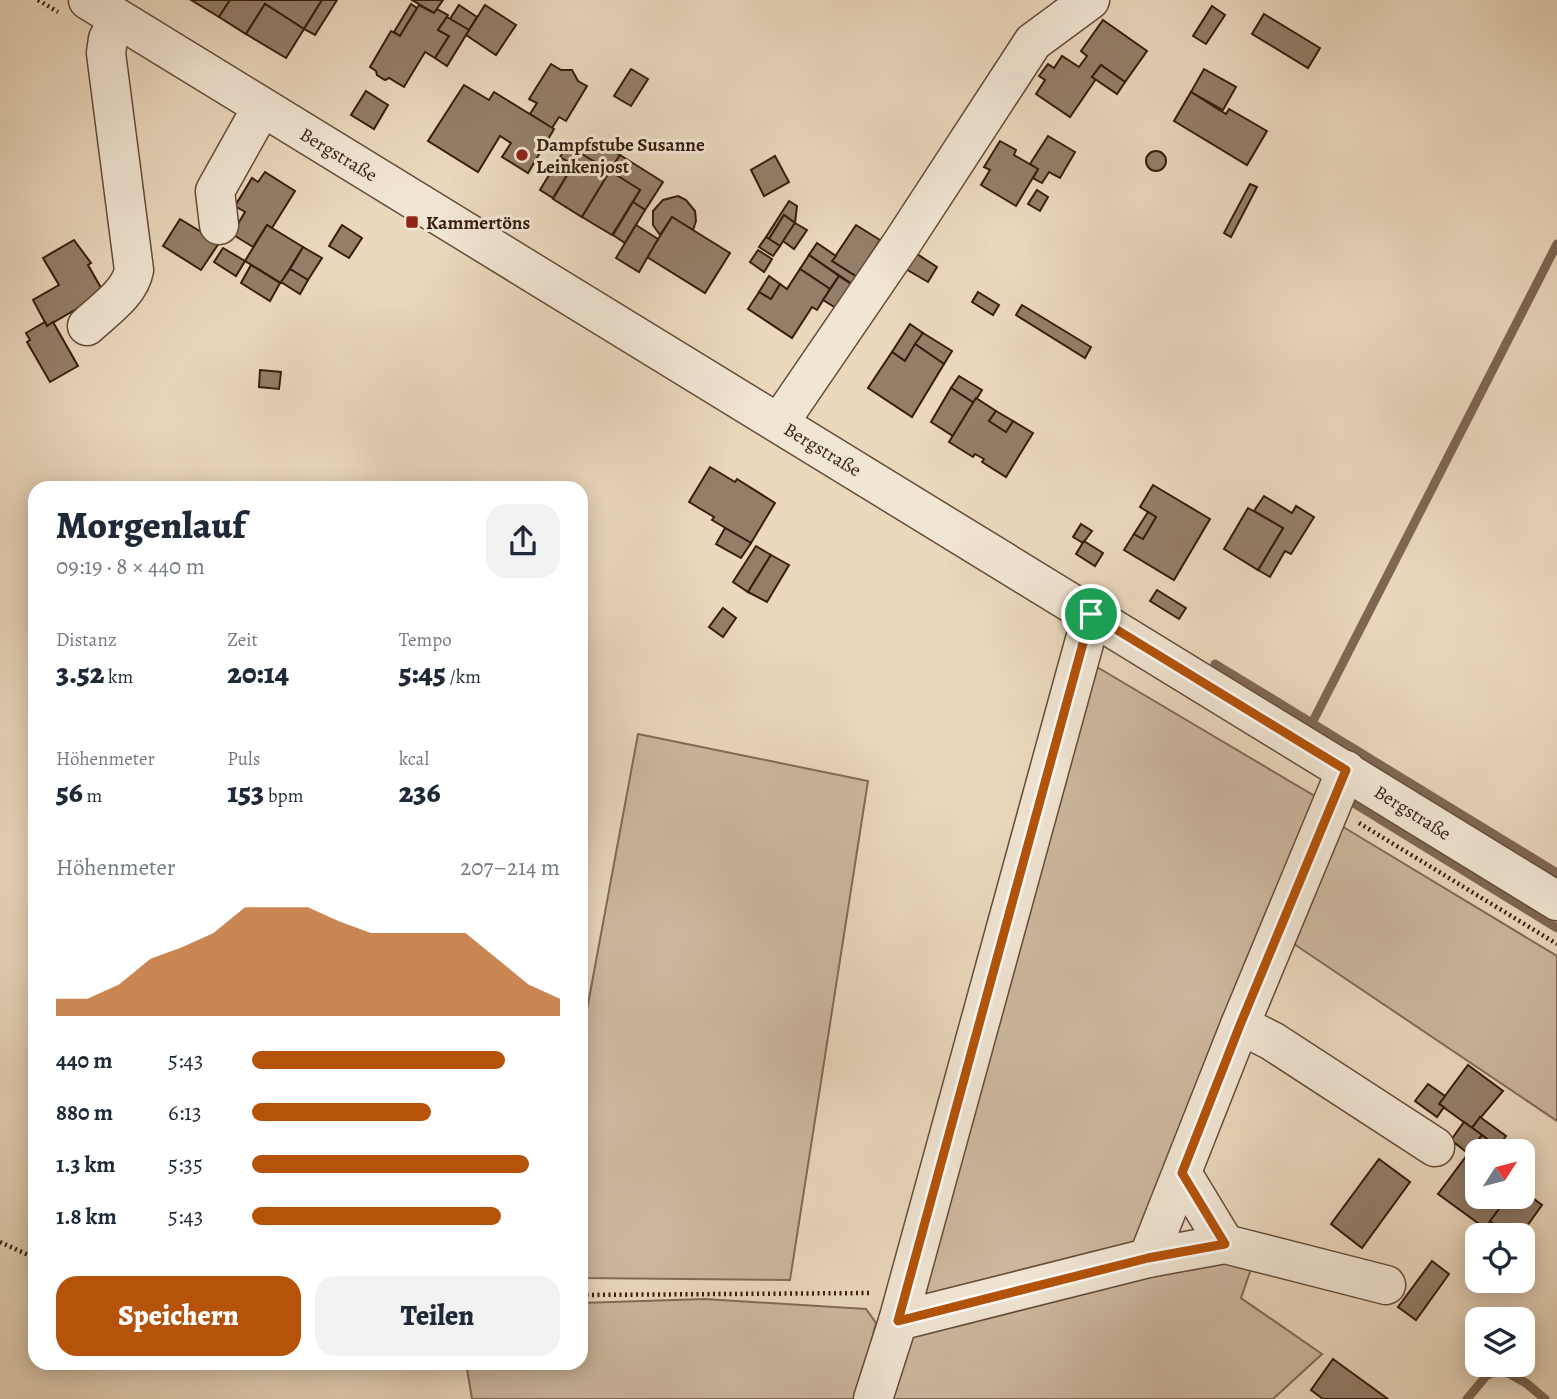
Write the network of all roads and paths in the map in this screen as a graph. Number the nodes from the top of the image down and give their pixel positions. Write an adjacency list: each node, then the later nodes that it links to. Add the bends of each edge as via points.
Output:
1 (38, 0): 3 (path)
2 (1090, 0): 7 (street, via 1033,42)
3 (91, 12): 4 (street, Bergstraße); 6 (street, via 108,39 106,53 134,270 126,289)
4 (262, 107): 5 (street, via 215,191); 7 (street, Bergstraße)
5 (219, 225)
6 (87, 326)
7 (779, 423): 8 (street, Bergstraße)
8 (1091, 614): 9 (street, Bergstraße); 21 (street)
9 (1339, 785): 10 (street, Bergstraße); 11 (path, via 1345,814); 12 (street)
10 (1557, 901)
11 (1557, 944)
12 (1240, 1025): 13 (street); 14 (street)
13 (1435, 1147)
14 (1182, 1173): 16 (street); 18 (street)
15 (0, 1242): 17 (path)
16 (1225, 1244): 18 (street); 19 (street)
17 (28, 1255)
18 (1148, 1258): 21 (street)
19 (1386, 1285)
20 (588, 1295): 21 (path, via 877,1293)
21 (900, 1310): 22 (street)
22 (873, 1399)

